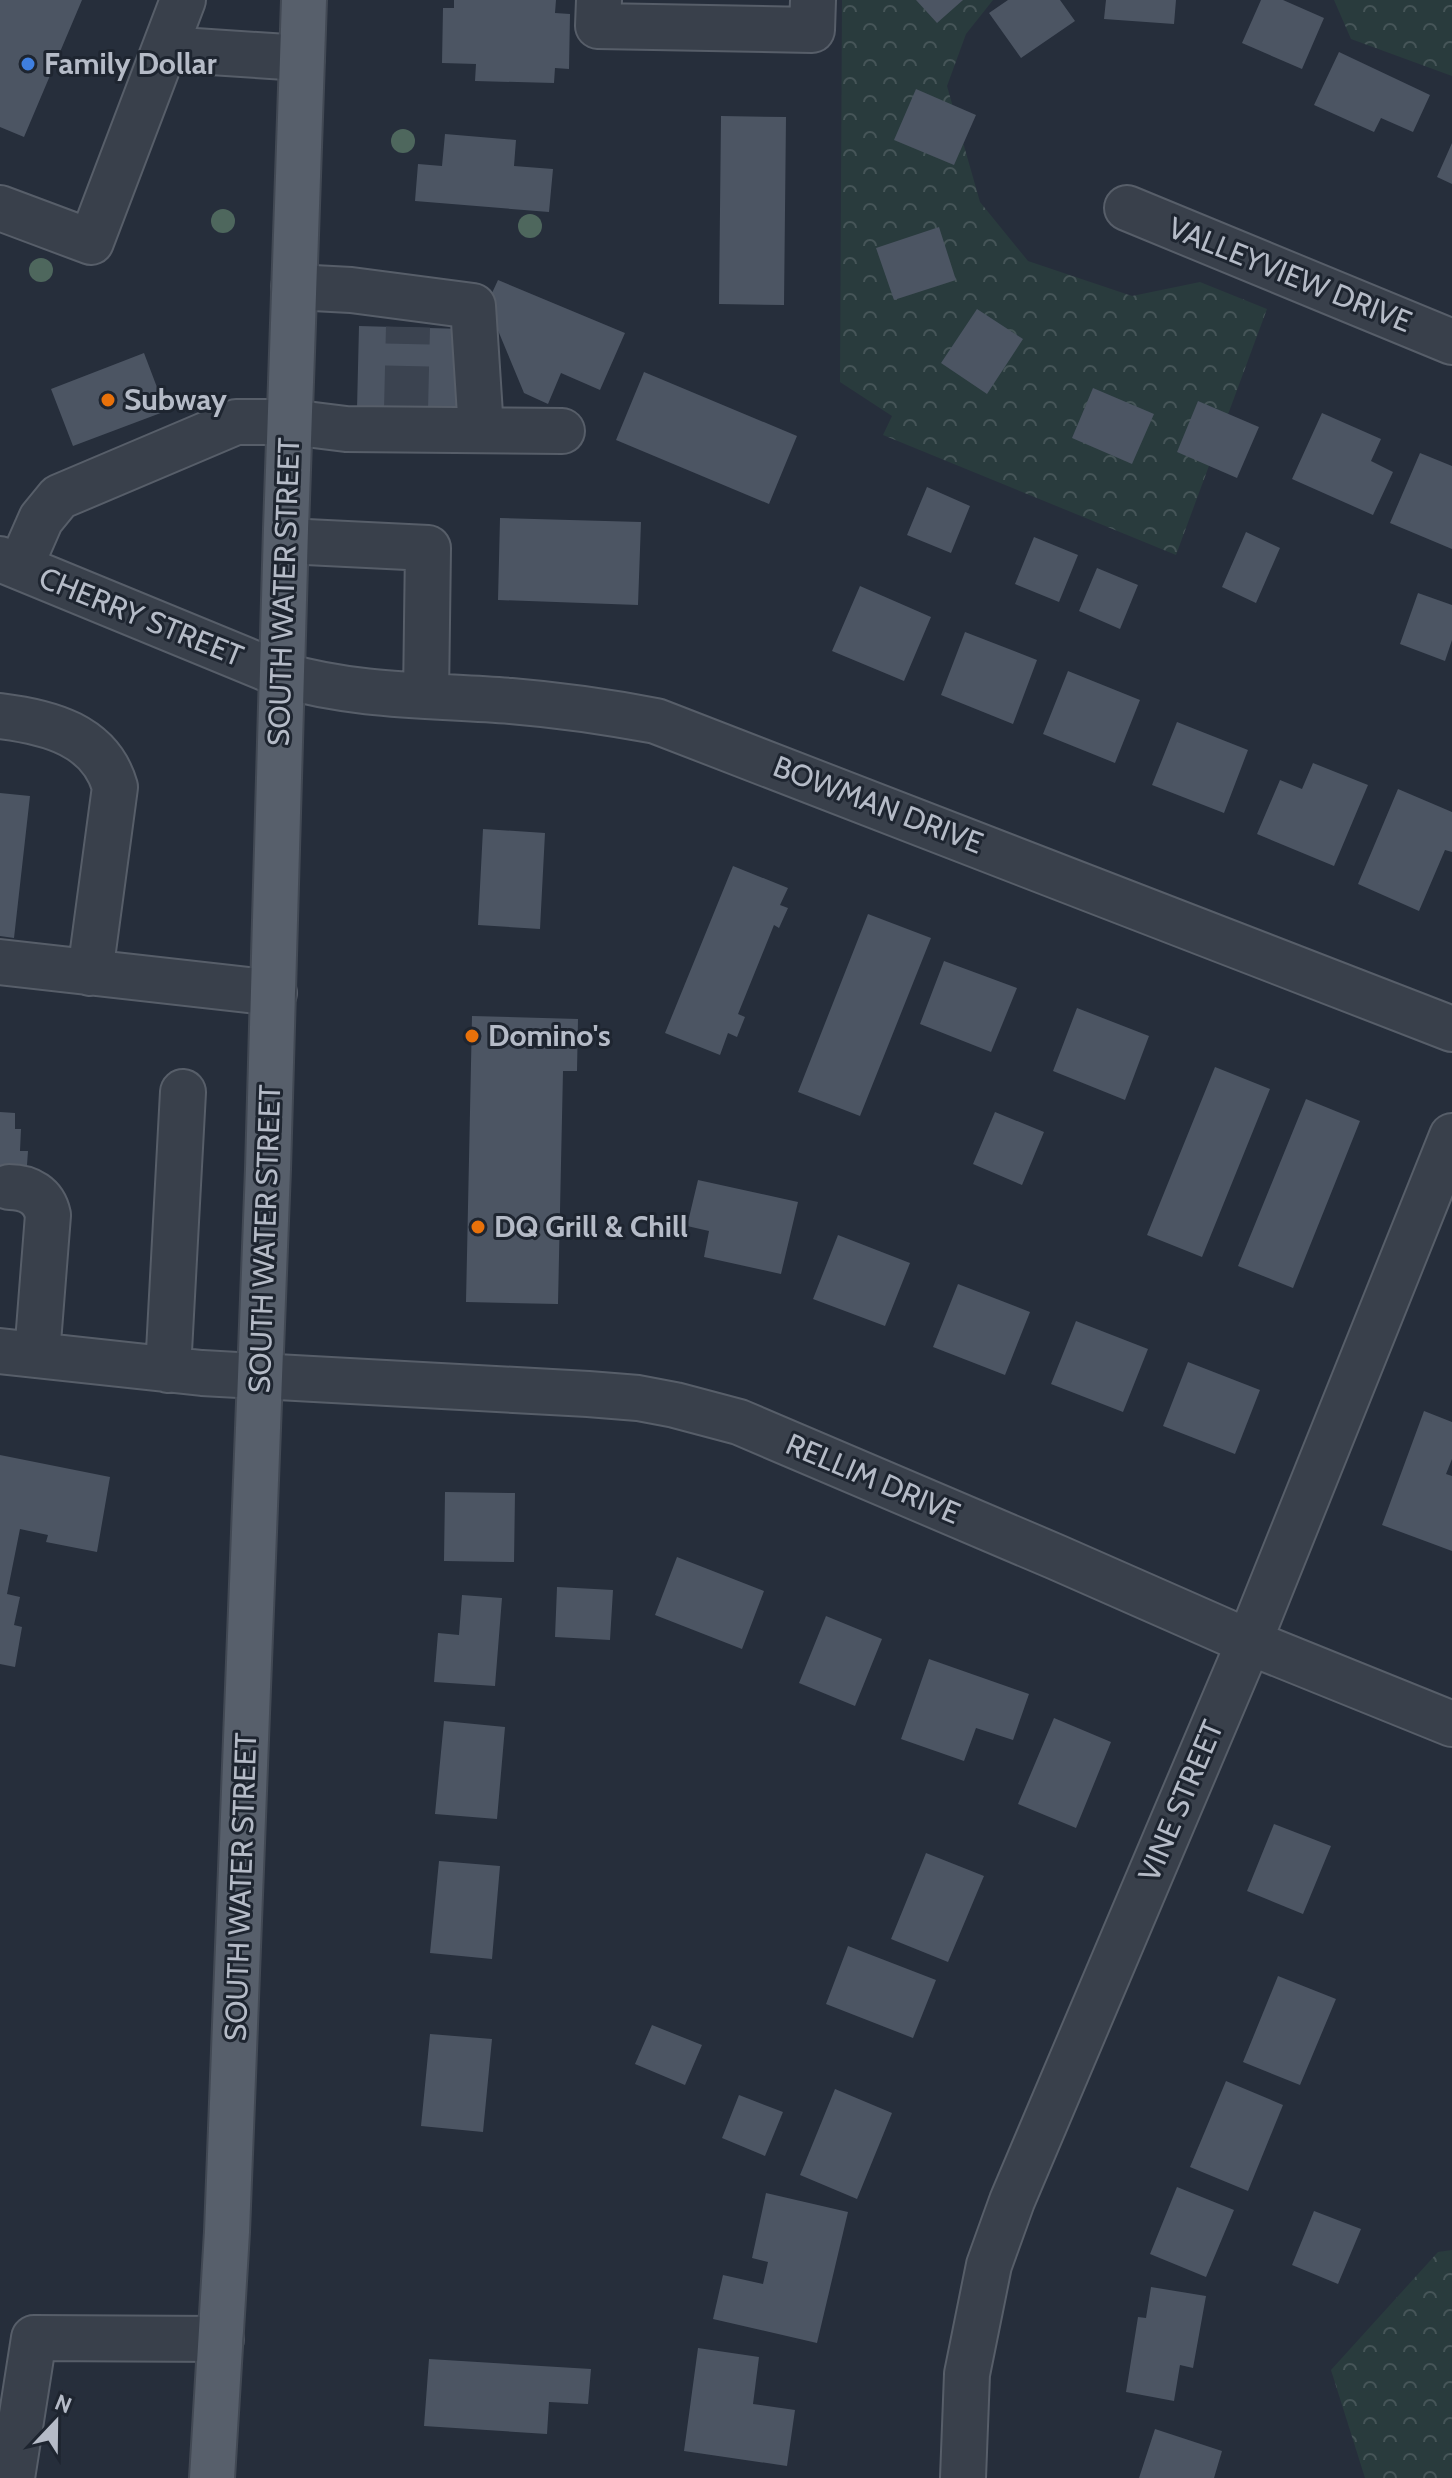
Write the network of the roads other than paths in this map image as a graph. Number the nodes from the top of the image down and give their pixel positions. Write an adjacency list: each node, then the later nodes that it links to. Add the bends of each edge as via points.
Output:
1 (183, 0): 5 (street)
2 (304, 0): 6 (main road, SOUTH WATER STREET)
3 (599, 0): 4 (street, via 598,26 812,30)
4 (813, 0)
5 (165, 49): 6 (street); 7 (street, via 91,242)
6 (302, 58): 9 (main road, SOUTH WATER STREET)
7 (0, 208)
8 (1127, 208): 10 (street, VALLEYVIEW DRIVE)
9 (294, 287): 11 (main road, SOUTH WATER STREET); 12 (street, via 407,312 473,306)
10 (1452, 342)
11 (290, 422): 12 (street, via 346,429 407,420); 14 (main road, SOUTH WATER STREET); 15 (street, via 236,422 59,497)
12 (481, 430): 13 (street)
13 (562, 431)
14 (286, 541): 16 (main road, SOUTH WATER STREET); 17 (street, via 428,548)
15 (10, 563): 16 (street, CHERRY STREET)
16 (282, 675): 17 (street, BOWMAN DRIVE, via 341,690); 21 (main road, SOUTH WATER STREET)
17 (426, 696): 22 (street, BOWMAN DRIVE, via 605,711 656,721)
18 (0, 716): 20 (street, via 70,734 93,748 110,769 115,787)
19 (0, 962): 20 (street)
20 (90, 973): 21 (street)
21 (274, 993): 28 (main road, SOUTH WATER STREET)
22 (1452, 1029)
23 (183, 1092): 27 (street)
24 (1452, 1136): 29 (street, VINE STREET)
25 (9, 1187): 26 (street, via 34,1193 48,1215)
26 (18, 1353): 27 (street, RELLIM DRIVE)
27 (168, 1370): 28 (street, RELLIM DRIVE)
28 (259, 1375): 29 (street, RELLIM DRIVE, via 588,1394 675,1405 739,1422); 31 (main road, SOUTH WATER STREET)
29 (1249, 1642): 30 (street, RELLIM DRIVE); 34 (street, VINE STREET, via 989,2265 967,2374)
30 (1452, 1724)
31 (221, 2339): 32 (street, via 34,2338); 33 (main road, SOUTH WATER STREET)
32 (12, 2478)
33 (212, 2478)
34 (963, 2478)

